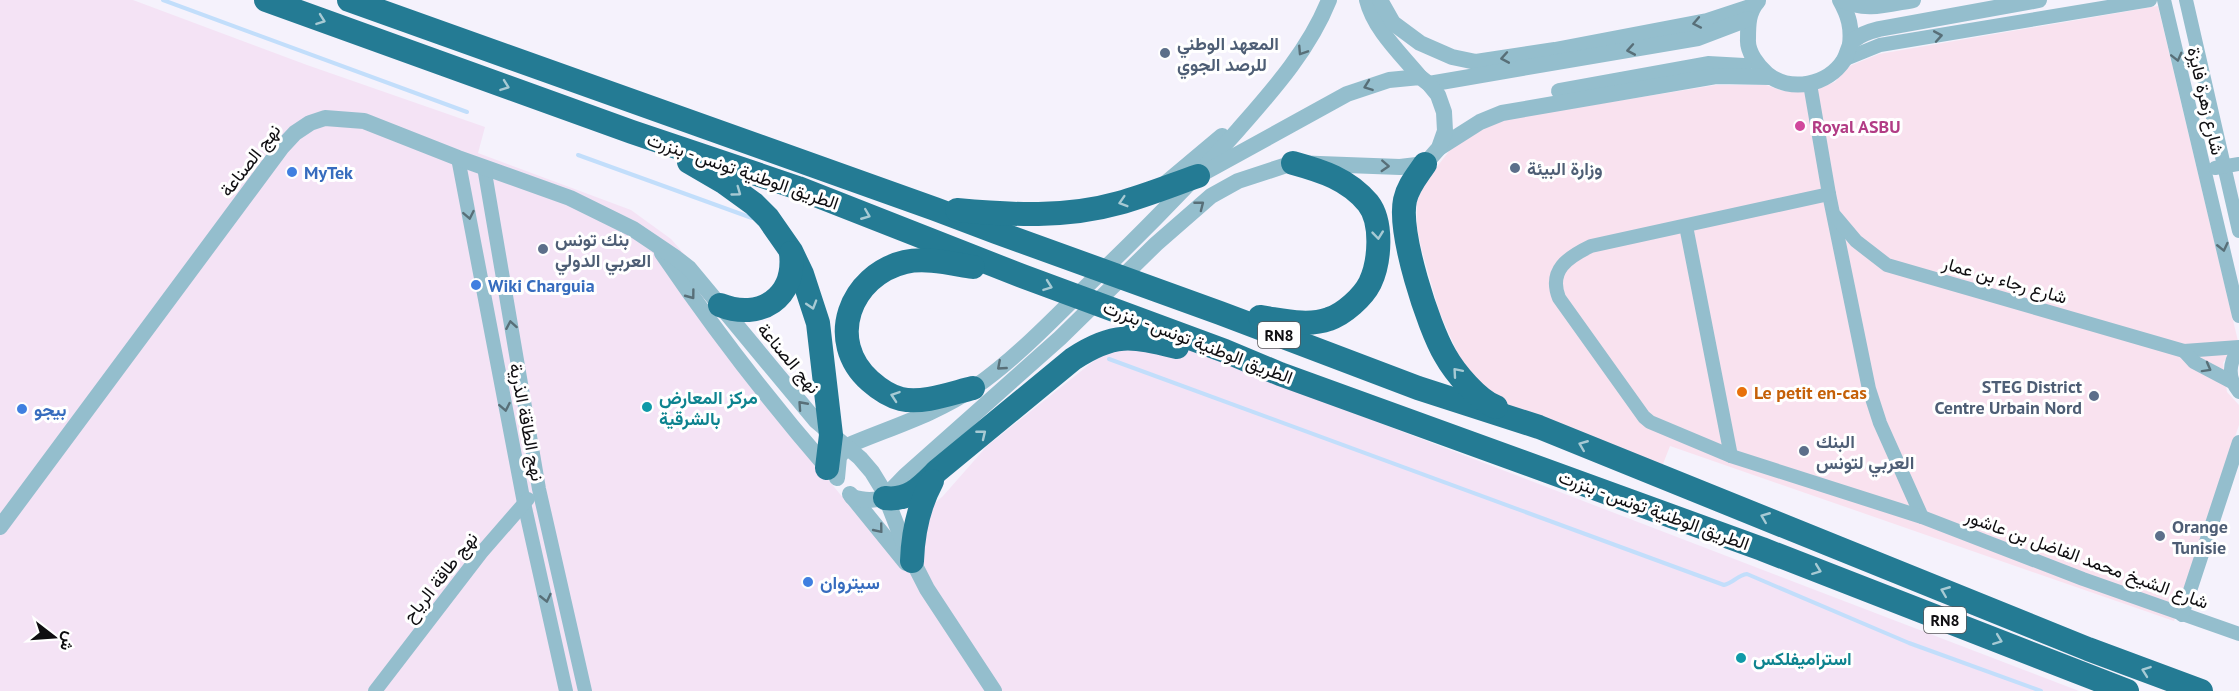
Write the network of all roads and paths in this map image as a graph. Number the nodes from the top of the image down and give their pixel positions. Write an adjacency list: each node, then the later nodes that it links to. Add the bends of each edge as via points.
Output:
1 (266, 0): 18 (highway, الطريق الوطنية تونس - بنزرت / RN8, one-way to 18)
2 (350, 0): 29 (highway, الطريق الوطنية تونس - بنزرت / RN8)
3 (1329, 0): 17 (street, one-way to 17, via 1298,57)
4 (1367, 0): 15 (street, via 1378,25)
5 (1380, 0): 12 (street, one-way to 5, via 1707,21 1476,62 1420,43 1393,23)
6 (1841, 0): 7 (street, via 1864,7); 13 (street, via 1851,29)
7 (1913, 0)
8 (2039, 0): 13 (street, via 1879,29 1855,39)
9 (2150, 0): 13 (street, one-way to 9)
10 (2164, 0): 25 (street, شارع زهرة فايزة, one-way to 25)
11 (2186, 0): 23 (street, شارع زهرة فايزة)
12 (1753, 8): 14 (street, via 1748,44); 15 (street, one-way to 15, via 1698,38)
13 (1847, 53): 16 (street, via 1829,76)
14 (1765, 72): 16 (street, via 1789,84); 19 (street, via 1716,76 1502,113 1463,131)
15 (1424, 81): 19 (street, via 1438,95 1444,112 1445,131); 26 (street, one-way to 26, via 1389,80 1347,94)
16 (1810, 84): 28 (street)
17 (1266, 98): 26 (street); 27 (street)
18 (632, 132): 34 (highway, one-way to 34, via 725,183 754,204); 35 (highway, الطريق الوطنية تونس - بنزرت / RN8, one-way to 35, via 798,188)
19 (1432, 156): 21 (street, one-way to 19, via 1400,167); 44 (highway, one-way to 19, via 1489,404 1454,370 1431,326 1404,226 1410,186)
20 (458, 158): 24 (street, نهج الصناعة); 53 (street, نهج الطاقة الذرية, one-way to 53); 55 (street, نهج الصناعة, via 345,118 310,123 295,134)
21 (1293, 163): 37 (highway, one-way to 37, via 1340,178 1370,205 1379,246 1369,284 1349,307 1329,319 1304,323); 52 (street, one-way to 21, via 1211,196)
22 (2239, 164): 23 (street)
23 (2223, 166): 25 (street); 32 (street, شارع زهرة فايزة)
24 (484, 167): 33 (street, نهج الصناعة, via 570,198 619,221); 50 (street, نهج الطاقة الذرية, one-way to 24)
25 (2204, 170): 38 (street, شارع زهرة فايزة, one-way to 38)
26 (1198, 176): 27 (highway); 43 (street, one-way to 43, via 1045,327)
27 (1158, 190): 29 (highway, one-way to 29, via 1097,208 1043,214)
28 (1829, 194): 30 (street); 31 (street)
29 (935, 209): 37 (highway, الطريق الوطنية تونس - بنزرت / RN8)
30 (1834, 214): 40 (street, شارع رجاء بن عمار, via 1856,241 1887,265); 54 (street, via 1869,389)
31 (1686, 226): 47 (street); 47 (street, شارع الشيخ محمد الفاضل بن عاشور, via 1590,246 1562,265 1555,288 1644,417)
32 (2239, 231)
33 (658, 247): 36 (street, نهج الصناعة, via 689,268); 49 (street, نهج الصناعة, one-way to 49, via 763,390)
34 (791, 251): 36 (highway, via 790,280 773,302 746,311); 45 (highway, one-way to 45, via 818,323)
35 (1022, 276): 41 (highway, الطريق الوطنية تونس - بنزرت / RN8, one-way to 41); 43 (highway, one-way to 35, via 922,399 903,399 887,393 862,374 854,361 848,343 850,309 858,292 874,275 907,261 957,264)
36 (720, 305): 45 (street, نهج الصناعة, one-way to 36, via 787,388)
37 (1220, 313): 44 (highway, الطريق الوطنية تونس - بنزرت / RN8, via 1418,388)
38 (2239, 316)
39 (2239, 348): 40 (street, شارع رجاء بن عمار); 42 (street, via 2230,370)
40 (2184, 351): 42 (street, شارع رجاء بن عمار, one-way to 42, via 2194,362)
41 (1280, 374): 48 (highway, one-way to 41, via 1073,359 1112,339 1146,339); 64 (highway, الطريق الوطنية تونس - بنزرت / RN8, one-way to 64, via 1773,554)
42 (2236, 387)
43 (973, 388): 45 (street, via 929,412)
44 (1539, 428): 65 (highway, الطريق الوطنية تونس - بنزرت / RN8, one-way to 44)
45 (839, 440): 49 (highway); 52 (street, نهج الصناعة, via 872,472)
46 (2239, 442): 58 (street)
47 (1731, 456): 54 (street, شارع الشيخ محمد الفاضل بن عاشور)
48 (937, 471): 52 (highway, via 909,496); 56 (highway, via 921,501)
49 (832, 473): 51 (street, نهج الصناعة)
50 (539, 489): 53 (street, نهج طاقة الرياح); 62 (street, نهج الطاقة الذرية)
51 (852, 497): 52 (street, via 864,501); 57 (street, نهج الصناعة, one-way to 57)
52 (885, 498): 56 (street, نهج الصناعة)
53 (524, 503): 60 (street, نهج طاقة الرياح); 61 (street, نهج الطاقة الذرية, one-way to 61)
54 (1922, 517): 58 (street, شارع الشيخ محمد الفاضل بن عاشور)
55 (0, 527)
56 (912, 561): 57 (street, نهج الصناعة)
57 (927, 589): 63 (street, نهج الصناعة)
58 (2182, 615): 59 (street, شارع الشيخ محمد الفاضل بن عاشور)
59 (2239, 634)
60 (375, 691)
61 (566, 691)
62 (585, 691)
63 (994, 691)
64 (2127, 691)
65 (2201, 691)

